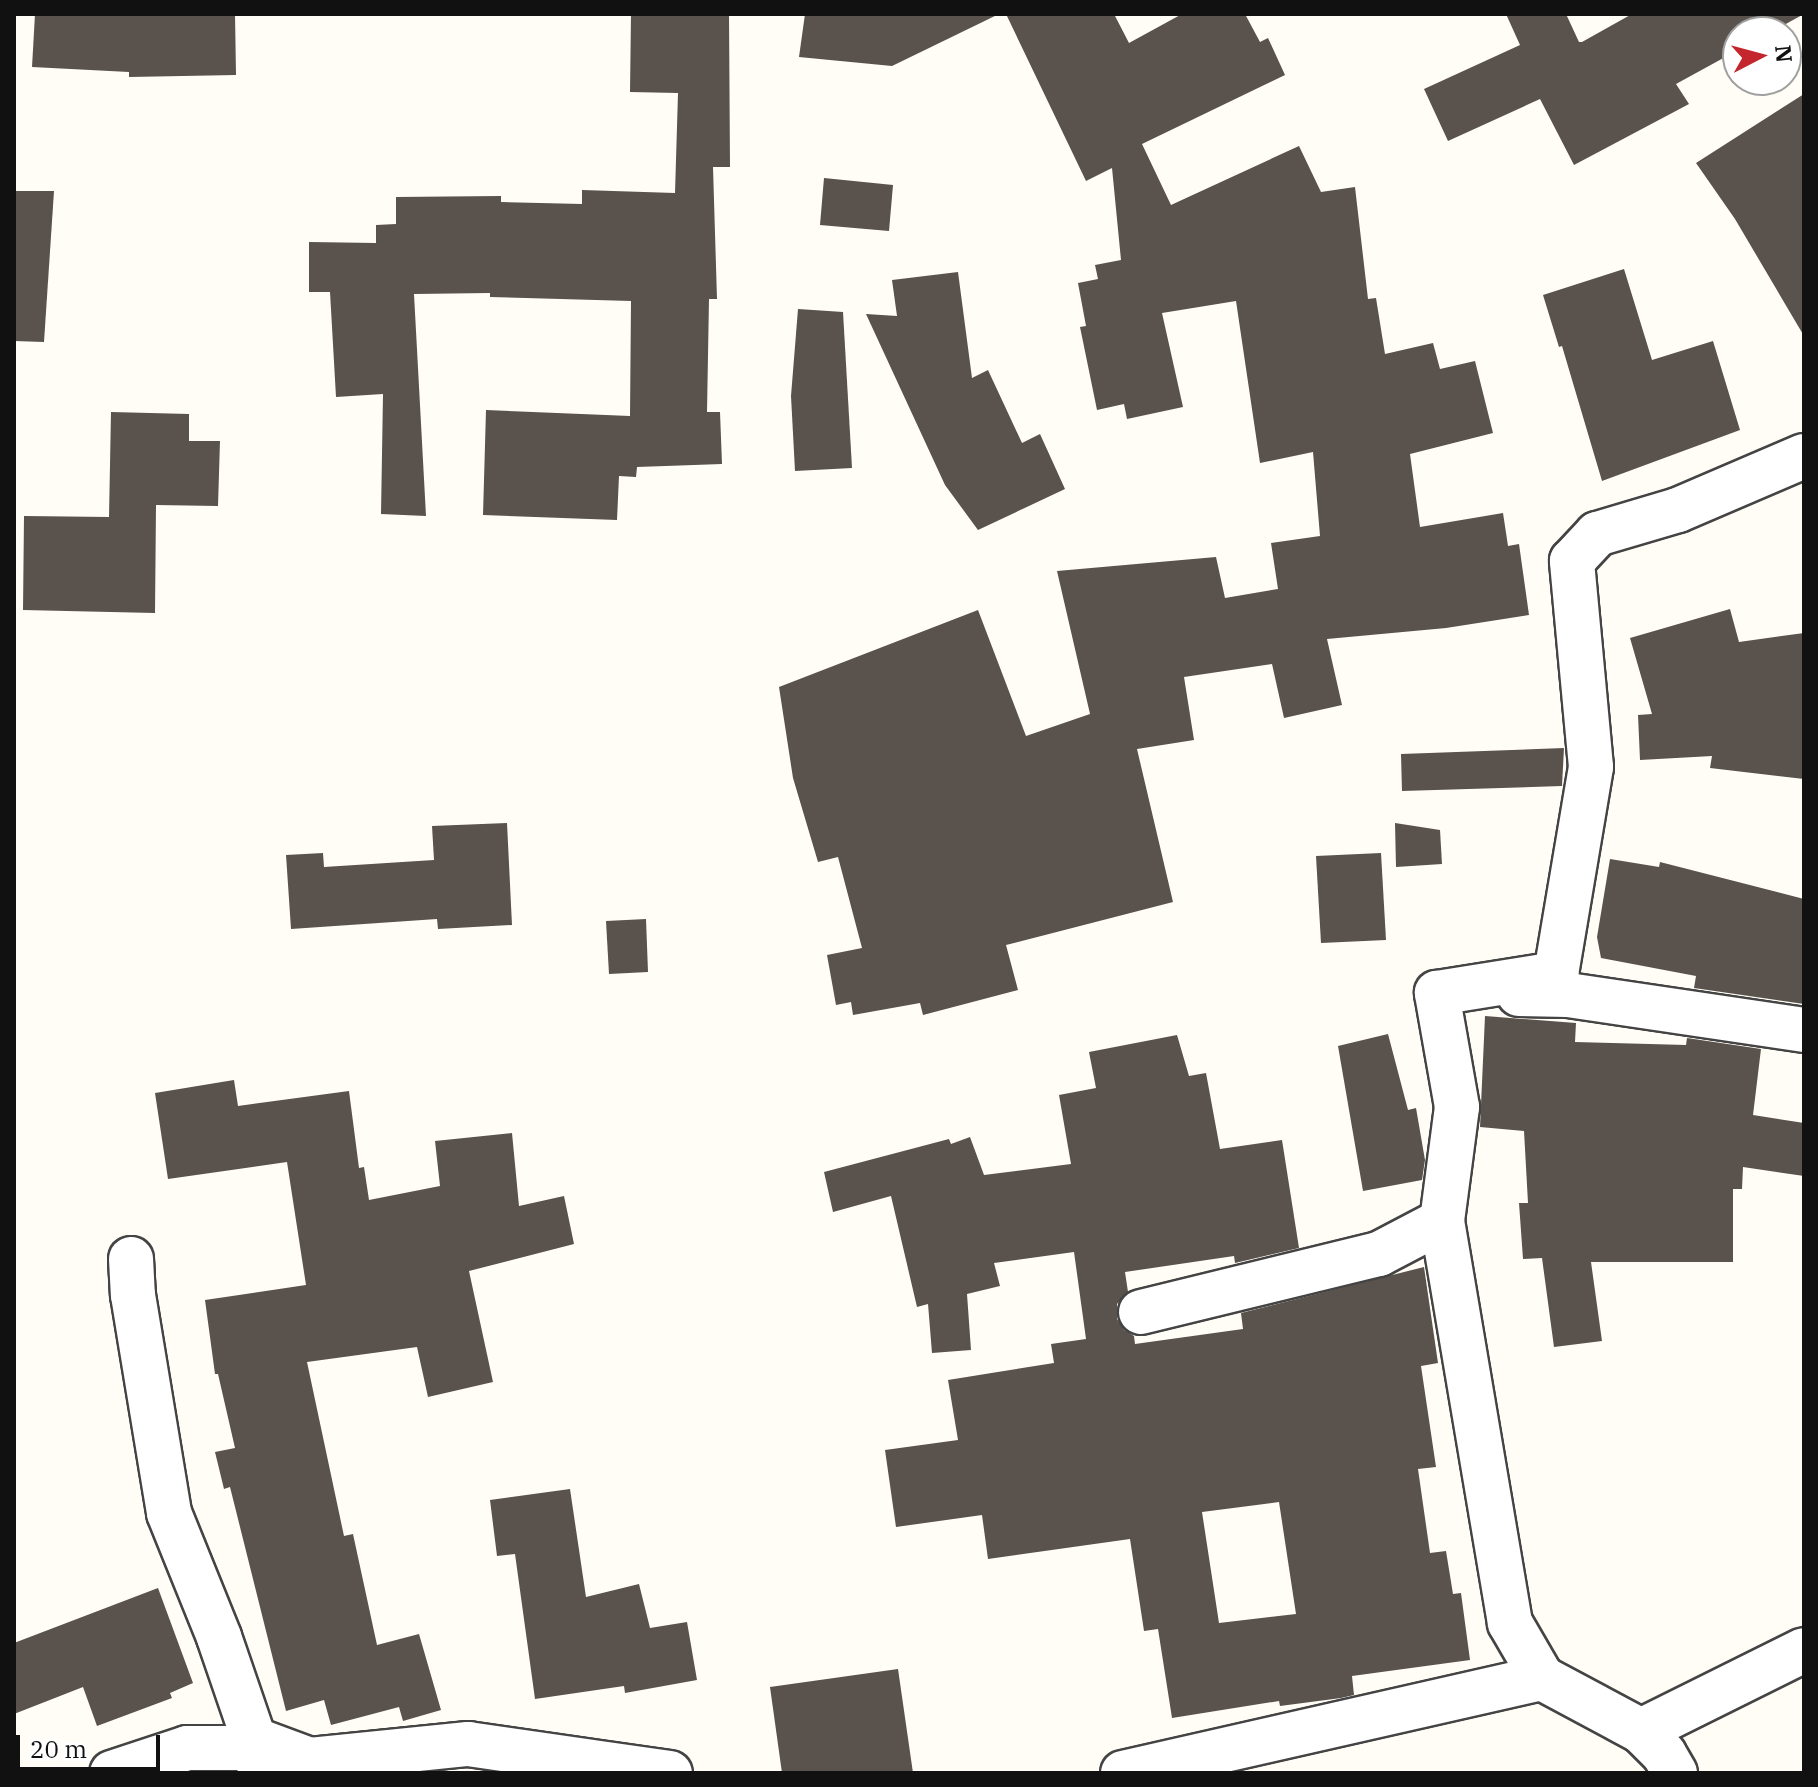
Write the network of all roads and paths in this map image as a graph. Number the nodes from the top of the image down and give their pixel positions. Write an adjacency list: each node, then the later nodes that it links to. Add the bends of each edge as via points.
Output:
1 (1804, 456): 2 (street, via 1678,510 1597,534 1572,561 1591,767 1556,974)
2 (1437, 993): 3 (street, via 1568,995); 4 (street, via 1457,1107)
3 (1804, 1030)
4 (1442, 1221): 6 (street, via 1379,1254); 8 (street, via 1510,1623)
5 (131, 1259): 10 (street, via 169,1513 219,1637)
6 (1141, 1312)
7 (1804, 1650): 9 (street)
8 (1542, 1678): 9 (street); 13 (street)
9 (1641, 1731): 14 (street)
10 (257, 1753): 11 (street, via 187,1748); 12 (street, via 310,1760 468,1744)
11 (112, 1773)
12 (670, 1773)
13 (1123, 1773)
14 (1675, 1773)

